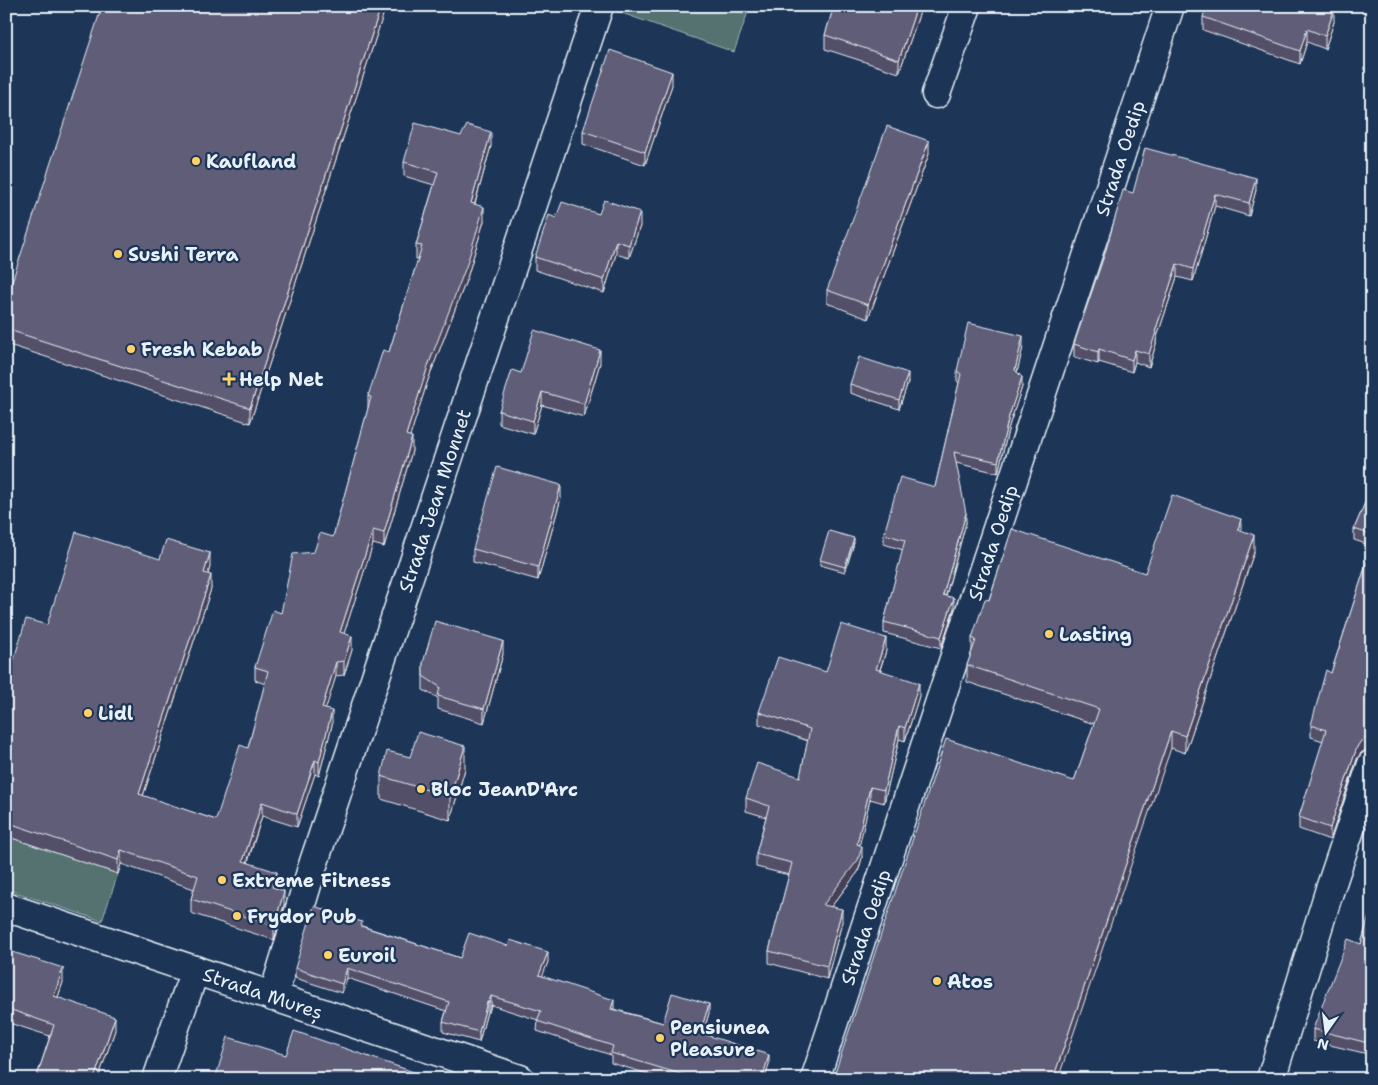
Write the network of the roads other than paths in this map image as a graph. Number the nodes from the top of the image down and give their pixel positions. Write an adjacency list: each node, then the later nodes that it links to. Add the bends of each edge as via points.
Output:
1 (600, 6): 8 (street, Strada Jean Monnet, via 313,865)
2 (967, 6): 4 (street)
3 (1170, 6): 11 (street, Strada Oedip)
4 (936, 94)
5 (1372, 764): 12 (street)
6 (6, 907): 7 (street, Strada Mureș)
7 (195, 970): 8 (street, Strada Mureș); 9 (street)
8 (274, 996): 10 (street, Strada Mureș)
9 (157, 1079)
10 (520, 1079)
11 (815, 1079)
12 (1271, 1079)

